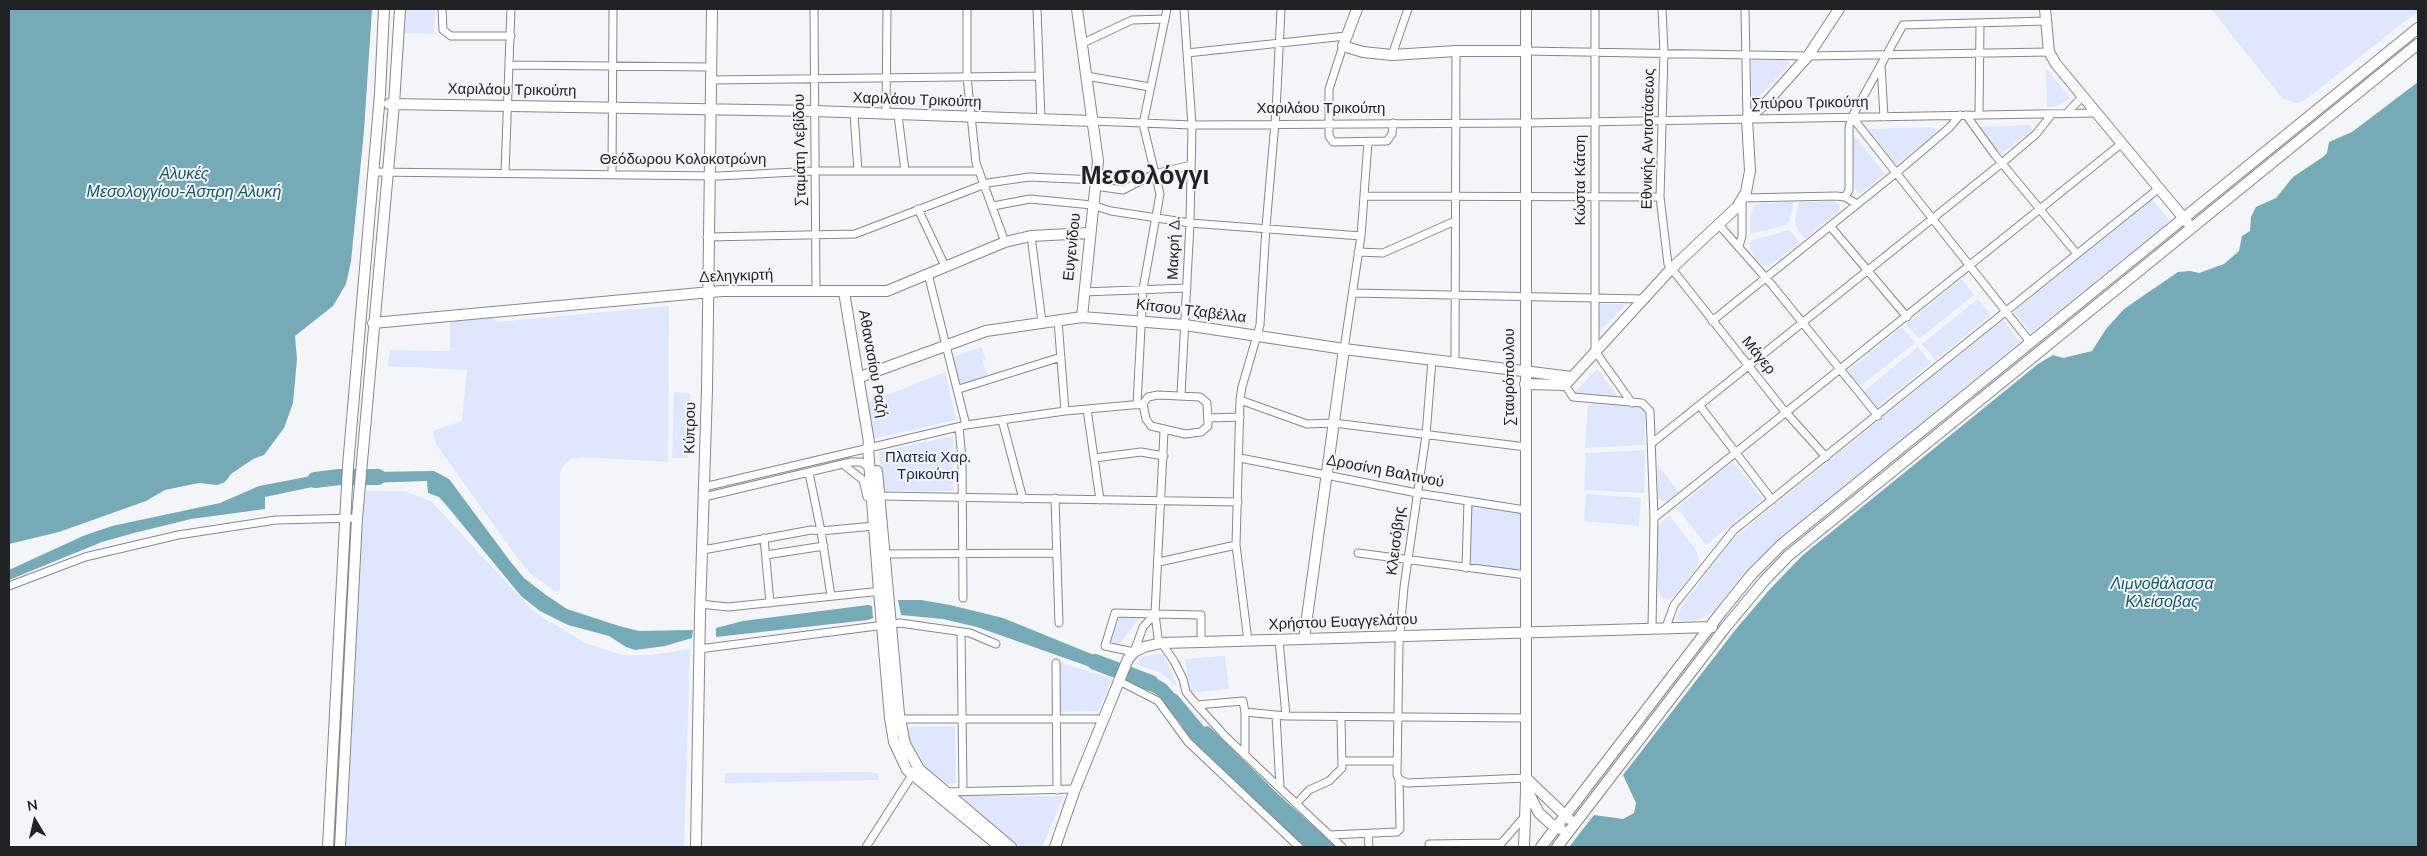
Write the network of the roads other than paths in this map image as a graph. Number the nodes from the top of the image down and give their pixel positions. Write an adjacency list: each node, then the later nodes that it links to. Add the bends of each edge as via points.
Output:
1 (384, 9): 55 (street)
2 (400, 9): 56 (street)
3 (442, 9): 27 (street, via 442,30 451,36)
4 (511, 9): 27 (street)
5 (612, 9): 45 (street)
6 (712, 9): 46 (street, Κύπρου)
7 (814, 9): 50 (street, Σταμάτη Λεβίδου)
8 (887, 9): 51 (street)
9 (967, 9): 49 (street)
10 (1037, 9): 47 (street)
11 (1077, 9): 30 (street, Ευγενίδου)
12 (1167, 9): 23 (street)
13 (1184, 9): 36 (street, Μακρή Δ.)
14 (1281, 9): 29 (street)
15 (1357, 9): 28 (street)
16 (1408, 9): 40 (street)
17 (1526, 9): 33 (street, Σταυρόπουλου)
18 (1594, 9): 37 (street, Κώστα Κάτση)
19 (1662, 9): 34 (street, Εθνικής Αντιστάσεως)
20 (1745, 9): 38 (street)
21 (1839, 9): 42 (street)
22 (2045, 9): 24 (street)
23 (1165, 19): 30 (street, via 1132,20); 53 (street)
24 (2046, 21): 25 (street); 35 (street)
25 (1980, 23): 39 (street); 41 (street, via 1903,25)
26 (2418, 28): 115 (street)
27 (511, 36): 44 (street)
28 (1344, 41): 29 (street); 40 (street, via 1375,55); 82 (street, via 1329,90)
29 (1280, 43): 36 (street); 81 (street)
30 (1081, 44): 48 (street, Ευγενίδου)
31 (2418, 44): 122 (street)
32 (1456, 51): 33 (street); 40 (street); 78 (street)
33 (1525, 51): 37 (street); 79 (street, Σταυρόπουλου)
34 (1664, 52): 37 (street); 38 (street); 74 (street, Εθνικής Αντιστάσεως)
35 (2050, 52): 39 (street); 54 (street)
36 (1187, 53): 83 (street, Μακρή Δ.)
37 (1594, 53): 76 (street, Κώστα Κάτση)
38 (1747, 54): 42 (street); 72 (street)
39 (1981, 54): 41 (street); 68 (street)
40 (1392, 55)
41 (1885, 55): 42 (street); 43 (street)
42 (1808, 56): 72 (street, via 1766,103)
43 (1880, 64): 70 (street); 71 (street)
44 (511, 66): 45 (street); 57 (street)
45 (612, 66): 46 (street); 58 (street)
46 (710, 67): 52 (street, Κύπρου)
47 (1039, 76): 49 (street); 73 (street)
48 (1086, 76): 53 (street); 75 (street, Ευγενίδου)
49 (967, 77): 51 (street); 69 (street)
50 (814, 78): 51 (street); 52 (street); 60 (street, Σταμάτη Λεβίδου)
51 (886, 78): 65 (street)
52 (710, 80): 59 (street, Κύπρου)
53 (1150, 87): 80 (street)
54 (2082, 97): 61 (street); 62 (street)
55 (379, 104): 56 (street, Χαριλάου Τρικούπη); 91 (street)
56 (394, 104): 57 (street, Χαριλάου Τρικούπη); 92 (street)
57 (507, 106): 58 (street, Χαριλάου Τρικούπη); 94 (street)
58 (612, 108): 59 (street, Χαριλάου Τρικούπη); 96 (street)
59 (710, 109): 60 (street, Χαριλάου Τρικούπη); 98 (street, Κύπρου)
60 (814, 111): 63 (street, Χαριλάου Τρικούπη); 93 (street, Σταμάτη Λεβίδου)
61 (2067, 113): 62 (street, Σπύρου Τρικούπη); 64 (street, Σπύρου Τρικούπη)
62 (2095, 113): 85 (street)
63 (854, 114): 65 (street, Χαριλάου Τρικούπη); 88 (street)
64 (2052, 114): 68 (street, Σπύρου Τρικούπη); 86 (street, via 2036,134)
65 (886, 115): 66 (street, Χαριλάου Τρικούπη)
66 (898, 115): 69 (street, Χαριλάου Τρικούπη); 89 (street)
67 (1963, 115): 68 (street, Σπύρου Τρικούπη); 71 (street, Σπύρου Τρικούπη); 86 (street); 95 (street)
68 (1979, 115)
69 (970, 117): 73 (street, Χαριλάου Τρικούπη); 90 (street)
70 (1852, 117): 71 (street, Σπύρου Τρικούπη); 72 (street, Σπύρου Τρικούπη); 95 (street); 107 (street)
71 (1884, 117)
72 (1747, 119): 74 (street, Σπύρου Τρικούπη); 108 (street, via 1750,171)
73 (1041, 120): 75 (street, Χαριλάου Τρικούπη)
74 (1663, 120): 76 (street, Σπύρου Τρικούπη); 106 (street, Εθνικής Αντιστάσεως)
75 (1092, 121): 80 (street, Χαριλάου Τρικούπη); 99 (street, Ευγενίδου, via 1098,161)
76 (1595, 122): 79 (street, Σπύρου Τρικούπη); 105 (street, Κώστα Κάτση)
77 (1393, 123): 78 (street, Χαριλάου Τρικούπη); 82 (street, Χαριλάου Τρικούπη); 84 (street, via 1392,134 1387,141)
78 (1454, 123): 79 (street, Χαριλάου Τρικούπη); 103 (street)
79 (1525, 123): 104 (street, Σταυρόπουλου)
80 (1143, 124): 83 (street, Χαριλάου Τρικούπη); 97 (street)
81 (1276, 124): 82 (street, Χαριλάου Τρικούπη); 83 (street, Χαριλάου Τρικούπη); 121 (street)
82 (1328, 124): 84 (street, via 1333,142)
83 (1192, 125): 87 (street, Μακρή Δ.)
84 (1368, 142): 102 (street)
85 (2121, 144): 101 (street); 112 (street)
86 (2002, 163): 112 (street); 116 (street)
87 (1191, 165): 97 (street); 118 (street, Μακρή Δ.)
88 (858, 171): 89 (street, Θεόδωρου Κολοκοτρώνη); 93 (street, Θεόδωρου Κολοκοτρώνη)
89 (905, 171): 90 (street, Θεόδωρου Κολοκοτρώνη)
90 (979, 171): 100 (street)
91 (373, 172): 92 (street, Θεόδωρου Κολοκοτρώνη); 218 (street)
92 (388, 172): 94 (street, Θεόδωρου Κολοκοτρώνη); 158 (street)
93 (814, 172): 98 (street, Θεόδωρου Κολοκοτρώνη); 124 (street, Σταμάτη Λεβίδου)
94 (505, 173): 96 (street, Θεόδωρου Κολοκοτρώνη)
95 (1896, 173): 109 (street); 116 (street)
96 (612, 174): 98 (street, Θεόδωρου Κολοκοτρώνη)
97 (1154, 174): 99 (street, via 1122,190); 114 (street, via 1160,194)
98 (708, 175): 127 (street, Κύπρου)
99 (1095, 183): 100 (street, via 1029,177); 110 (street, Ευγενίδου)
100 (984, 184): 111 (street); 113 (street)
101 (2158, 190): 115 (street); 131 (street)
102 (1364, 196): 103 (street); 126 (street)
103 (1455, 197): 104 (street); 117 (street)
104 (1524, 197): 105 (street); 148 (street, Σταυρόπουλου)
105 (1595, 197): 106 (street); 150 (street, Κώστα Κάτση)
106 (1660, 197): 134 (street, Εθνικής Αντιστάσεως, via 1662,227)
107 (1846, 197): 108 (street); 109 (street)
108 (1743, 199): 119 (street); 129 (street)
109 (1857, 204): 120 (street)
110 (1092, 205): 111 (street, via 1025,199); 114 (street); 123 (street, Ευγενίδου)
111 (994, 206): 128 (street)
112 (2040, 208): 131 (street); 133 (street)
113 (918, 209): 124 (street, via 855,234); 132 (street)
114 (1157, 217): 118 (street); 140 (street)
115 (2184, 218): 122 (street); 138 (street)
116 (1932, 219): 133 (street); 135 (street)
117 (1454, 221): 130 (street, via 1383,253); 147 (street)
118 (1190, 223): 121 (street); 139 (street, Μακρή Δ.)
119 (1720, 226): 129 (street); 134 (street)
120 (1830, 226): 135 (street); 137 (street)
121 (1266, 227): 126 (street); 161 (street)
122 (2192, 228): 146 (street)
123 (1089, 233): 125 (street, Δεληγκιρτή); 143 (street, Ευγενίδου)
124 (816, 234): 127 (street); 141 (street, Σταμάτη Λεβίδου)
125 (1031, 236): 128 (street, Δεληγκιρτή); 157 (street)
126 (1361, 236): 130 (street)
127 (707, 237): 144 (street, Κύπρου)
128 (1005, 242): 132 (street, Δεληγκιρτή)
129 (1739, 246): 137 (street)
130 (1358, 252): 145 (street)
131 (2077, 254): 151 (street)
132 (945, 266): 136 (street, Δεληγκιρτή)
133 (1968, 266): 151 (street); 153 (street)
134 (1671, 269): 149 (street); 156 (street, Μάγερ)
135 (1868, 271): 153 (street); 159 (street)
136 (928, 274): 142 (street, Δεληγκιρτή, via 891,290); 163 (street)
137 (1766, 278): 156 (street); 159 (street)
138 (2102, 284): 146 (street); 162 (street)
139 (1187, 288): 140 (street); 160 (street, Μακρή Δ.)
140 (1142, 289): 143 (street); 155 (street)
141 (816, 292): 142 (street, Δεληγκιρτή); 144 (street, Δεληγκιρτή)
142 (844, 292): 172 (street, Αθανασίου Ραζή)
143 (1084, 292): 152 (street, Ευγενίδου)
144 (708, 293): 158 (street, Δεληγκιρτή); 205 (street, Κύπρου)
145 (1353, 293): 147 (street); 164 (street)
146 (2111, 294): 211 (street)
147 (1454, 297): 148 (street); 168 (street)
148 (1526, 298): 150 (street); 171 (street, Σταυρόπουλου)
149 (1642, 299): 150 (street); 165 (street)
150 (1595, 300): 165 (street, Κώστα Κάτση)
151 (2005, 311): 162 (street); 184 (street)
152 (1082, 317): 154 (street, Κίτσου Τζαβέλλα); 155 (street, Κίτσου Τζαβέλλα)
153 (1907, 317): 170 (street)
154 (1058, 321): 157 (street, Κίτσου Τζαβέλλα); 166 (street)
155 (1142, 321): 160 (street, Κίτσου Τζαβέλλα); 179 (street)
156 (1712, 321): 169 (street, Μάγερ)
157 (1042, 322): 163 (street, Κίτσου Τζαβέλλα, via 991,330)
158 (374, 323): 219 (street)
159 (1802, 324): 169 (street); 170 (street)
160 (1186, 325): 161 (street, Κίτσου Τζαβέλλα); 176 (street, Μακρή Δ.)
161 (1258, 335): 164 (street, Κίτσου Τζαβέλλα); 177 (street)
162 (2030, 342): 204 (street)
163 (947, 344): 172 (street, Κίτσου Τζαβέλλα); 175 (street)
164 (1344, 349): 167 (street, Κίτσου Τζαβέλλα); 188 (street)
165 (1595, 351): 173 (street); 178 (street)
166 (1061, 357): 175 (street); 182 (street)
167 (1432, 360): 168 (street, Κίτσου Τζαβέλλα); 191 (street, Κλεισόβης)
168 (1455, 363): 171 (street, Κίτσου Τζαβέλλα)
169 (1749, 366): 180 (street); 183 (street, Μάγερ)
170 (1840, 370): 183 (street); 184 (street)
171 (1525, 372): 173 (street, Κίτσου Τζαβέλλα); 174 (street, Σταυρόπουλου)
172 (860, 377): 193 (street, Αθανασίου Ραζή)
173 (1568, 381): 174 (street); 178 (street, via 1573,397)
174 (1525, 384): 194 (street, Σταυρόπουλου)
175 (959, 389): 189 (street)
176 (1181, 394): 179 (street, via 1153,396); 186 (street, via 1204,400)
177 (1240, 400): 185 (street); 188 (street, via 1300,422)
178 (1632, 403): 192 (street, via 1644,404 1649,409)
179 (1140, 405): 181 (street); 190 (street, via 1148,423)
180 (1700, 406): 192 (street); 195 (street)
181 (1087, 409): 182 (street); 198 (street)
182 (1065, 411): 187 (street)
183 (1786, 413): 195 (street); 197 (street, Μάγερ)
184 (1878, 416): 197 (street)
185 (1240, 417): 186 (street); 199 (street)
186 (1209, 418): 190 (street, via 1208,426 1200,432)
187 (1002, 420): 189 (street); 210 (street)
188 (1334, 423): 191 (street); 203 (street)
189 (963, 426): 193 (street); 208 (street)
190 (1164, 431): 196 (street)
191 (1426, 435): 194 (street); 206 (street, Κλεισόβης)
192 (1652, 443): 220 (street)
193 (870, 445): 201 (street); 205 (street); 207 (street)
194 (1526, 447): 217 (street, Σταυρόπουλου)
195 (1736, 452): 214 (street); 220 (street)
196 (1164, 456): 198 (street, via 1141,452); 213 (street)
197 (1826, 457): 214 (street)
198 (1094, 458): 212 (street)
199 (1240, 458): 203 (street, Δροσίνη Βαλτινού); 216 (street)
200 (844, 465): 201 (street, via 858,462); 202 (street); 221 (street, via 863,480)
201 (870, 468): 221 (street)
202 (809, 473): 205 (street); 222 (street)
203 (1327, 475): 206 (street, Δροσίνη Βαλτινού); 252 (street)
204 (1848, 489): 211 (street); 245 (street, via 1766,560)
205 (704, 492): 226 (street, Κύπρου)
206 (1416, 493): 215 (street, Δροσίνη Βαλτινού); 232 (street, Κλεισόβης)
207 (880, 496): 208 (street); 230 (street)
208 (963, 498): 210 (street); 227 (street)
209 (1056, 498): 210 (street); 212 (street); 228 (street)
210 (1023, 499)
211 (1856, 499): 248 (street, via 1788,556)
212 (1100, 500): 213 (street)
213 (1162, 500): 216 (street); 233 (street)
214 (1772, 500): 247 (street, via 1720,544 1674,605)
215 (1468, 501): 217 (street, Δροσίνη Βαλτινού); 234 (street)
216 (1238, 502): 224 (street)
217 (1525, 510): 235 (street, Σταυρόπουλου)
218 (345, 518): 219 (street); 236 (street, via 251,523 156,539 85,556); 293 (street)
219 (357, 518): 294 (street)
220 (1654, 518): 246 (street)
221 (872, 526): 222 (street); 237 (street)
222 (822, 531): 223 (street); 225 (street)
223 (764, 538): 226 (street); 231 (street)
224 (1236, 545): 233 (street); 253 (street)
225 (824, 546): 231 (street); 238 (street)
226 (703, 550): 241 (street, Κύπρου)
227 (962, 553): 228 (street); 230 (street); 239 (street)
228 (1056, 553): 243 (street)
229 (1358, 553): 232 (street)
230 (884, 554): 237 (street)
231 (766, 555): 240 (street)
232 (1408, 560): 234 (street); 251 (street, Κλεισόβης)
233 (1159, 562): 242 (street)
234 (1466, 568): 235 (street)
235 (1526, 576): 249 (street, Σταυρόπουλου)
236 (9, 586)
237 (883, 591): 238 (street); 244 (street)
238 (831, 596): 240 (street)
239 (963, 598)
240 (770, 603): 241 (street)
241 (700, 604): 258 (street, Κύπρου)
242 (1155, 614): 255 (street, via 1200,615); 257 (street, via 1156,632); 259 (street, via 1143,627); 259 (street, via 1115,613 1105,646)
243 (1058, 623)
244 (887, 625): 250 (street, via 908,624); 258 (street); 271 (street); 276 (street, via 891,731 899,756)
245 (1709, 627): 247 (street, Χρήστου Ευαγγελάτου); 248 (street, Χρήστου Ευαγγελάτου); 285 (street)
246 (1652, 628): 247 (street, Χρήστου Ευαγγελάτου); 249 (street, Χρήστου Ευαγγελάτου)
247 (1666, 628)
248 (1725, 628): 288 (street)
249 (1527, 631): 251 (street, Χρήστου Ευαγγελάτου); 270 (street, Σταυρόπουλου)
250 (961, 632): 256 (street); 267 (street)
251 (1400, 636): 252 (street, Χρήστου Ευαγγελάτου); 269 (street, Κλεισόβης)
252 (1304, 639): 254 (street, Χρήστου Ευαγγελάτου)
253 (1248, 640): 254 (street, Χρήστου Ευαγγελάτου); 255 (street, Χρήστου Ευαγγελάτου)
254 (1279, 640): 265 (street)
255 (1201, 642): 257 (street, Χρήστου Ευαγγελάτου)
256 (996, 644)
257 (1161, 644): 259 (street, Χρήστου Ευαγγελάτου); 262 (street, via 1174,661 1186,692)
258 (699, 649): 295 (street, Κύπρου)
259 (1131, 656): 261 (street)
260 (1056, 663): 268 (street)
261 (1119, 681): 272 (street); 300 (street, via 1158,702 1188,742)
262 (1197, 705): 263 (street, via 1243,702); 273 (street)
263 (1245, 712): 264 (street); 273 (street)
264 (1276, 715): 265 (street); 279 (street)
265 (1286, 716): 266 (street)
266 (1341, 717): 269 (street); 274 (street)
267 (962, 718): 268 (street); 271 (street); 281 (street)
268 (1056, 718): 272 (street); 282 (street)
269 (1398, 718): 270 (street); 275 (street, Κλεισόβης)
270 (1527, 718): 278 (street, Σταυρόπουλου)
271 (900, 719): 276 (street)
272 (1104, 719): 280 (street)
273 (1245, 755): 279 (street)
274 (1343, 761): 275 (street); 284 (street, via 1338,774 1309,790)
275 (1397, 761): 277 (street, Κλεισόβης)
276 (915, 771): 283 (street); 296 (street); 297 (street)
277 (1399, 779): 278 (street, via 1414,783); 289 (street, Κλεισόβης, via 1400,829 1397,832)
278 (1526, 783): 285 (street); 286 (street, Σταυρόπουλου); 287 (street, via 1539,813)
279 (1280, 787): 284 (street)
280 (1075, 789): 282 (street); 299 (street)
281 (963, 790): 282 (street); 283 (street)
282 (1057, 790)
283 (945, 792): 298 (street)
284 (1297, 803): 290 (street)
285 (1566, 815): 287 (street); 288 (street)
286 (1525, 816): 292 (street); 303 (street, Σταυρόπουλου)
287 (1556, 827): 288 (street); 304 (street)
288 (1571, 829): 305 (street)
289 (1368, 834): 290 (street); 302 (street)
290 (1330, 835): 301 (street)
291 (1429, 844): 292 (street)
292 (1500, 845)
293 (328, 847)
294 (340, 847)
295 (696, 847)
296 (866, 847)
297 (1000, 847)
298 (1011, 847)
299 (1055, 847)
300 (1299, 847)
301 (1342, 847)
302 (1369, 847)
303 (1524, 847)
304 (1541, 847)
305 (1557, 847)

